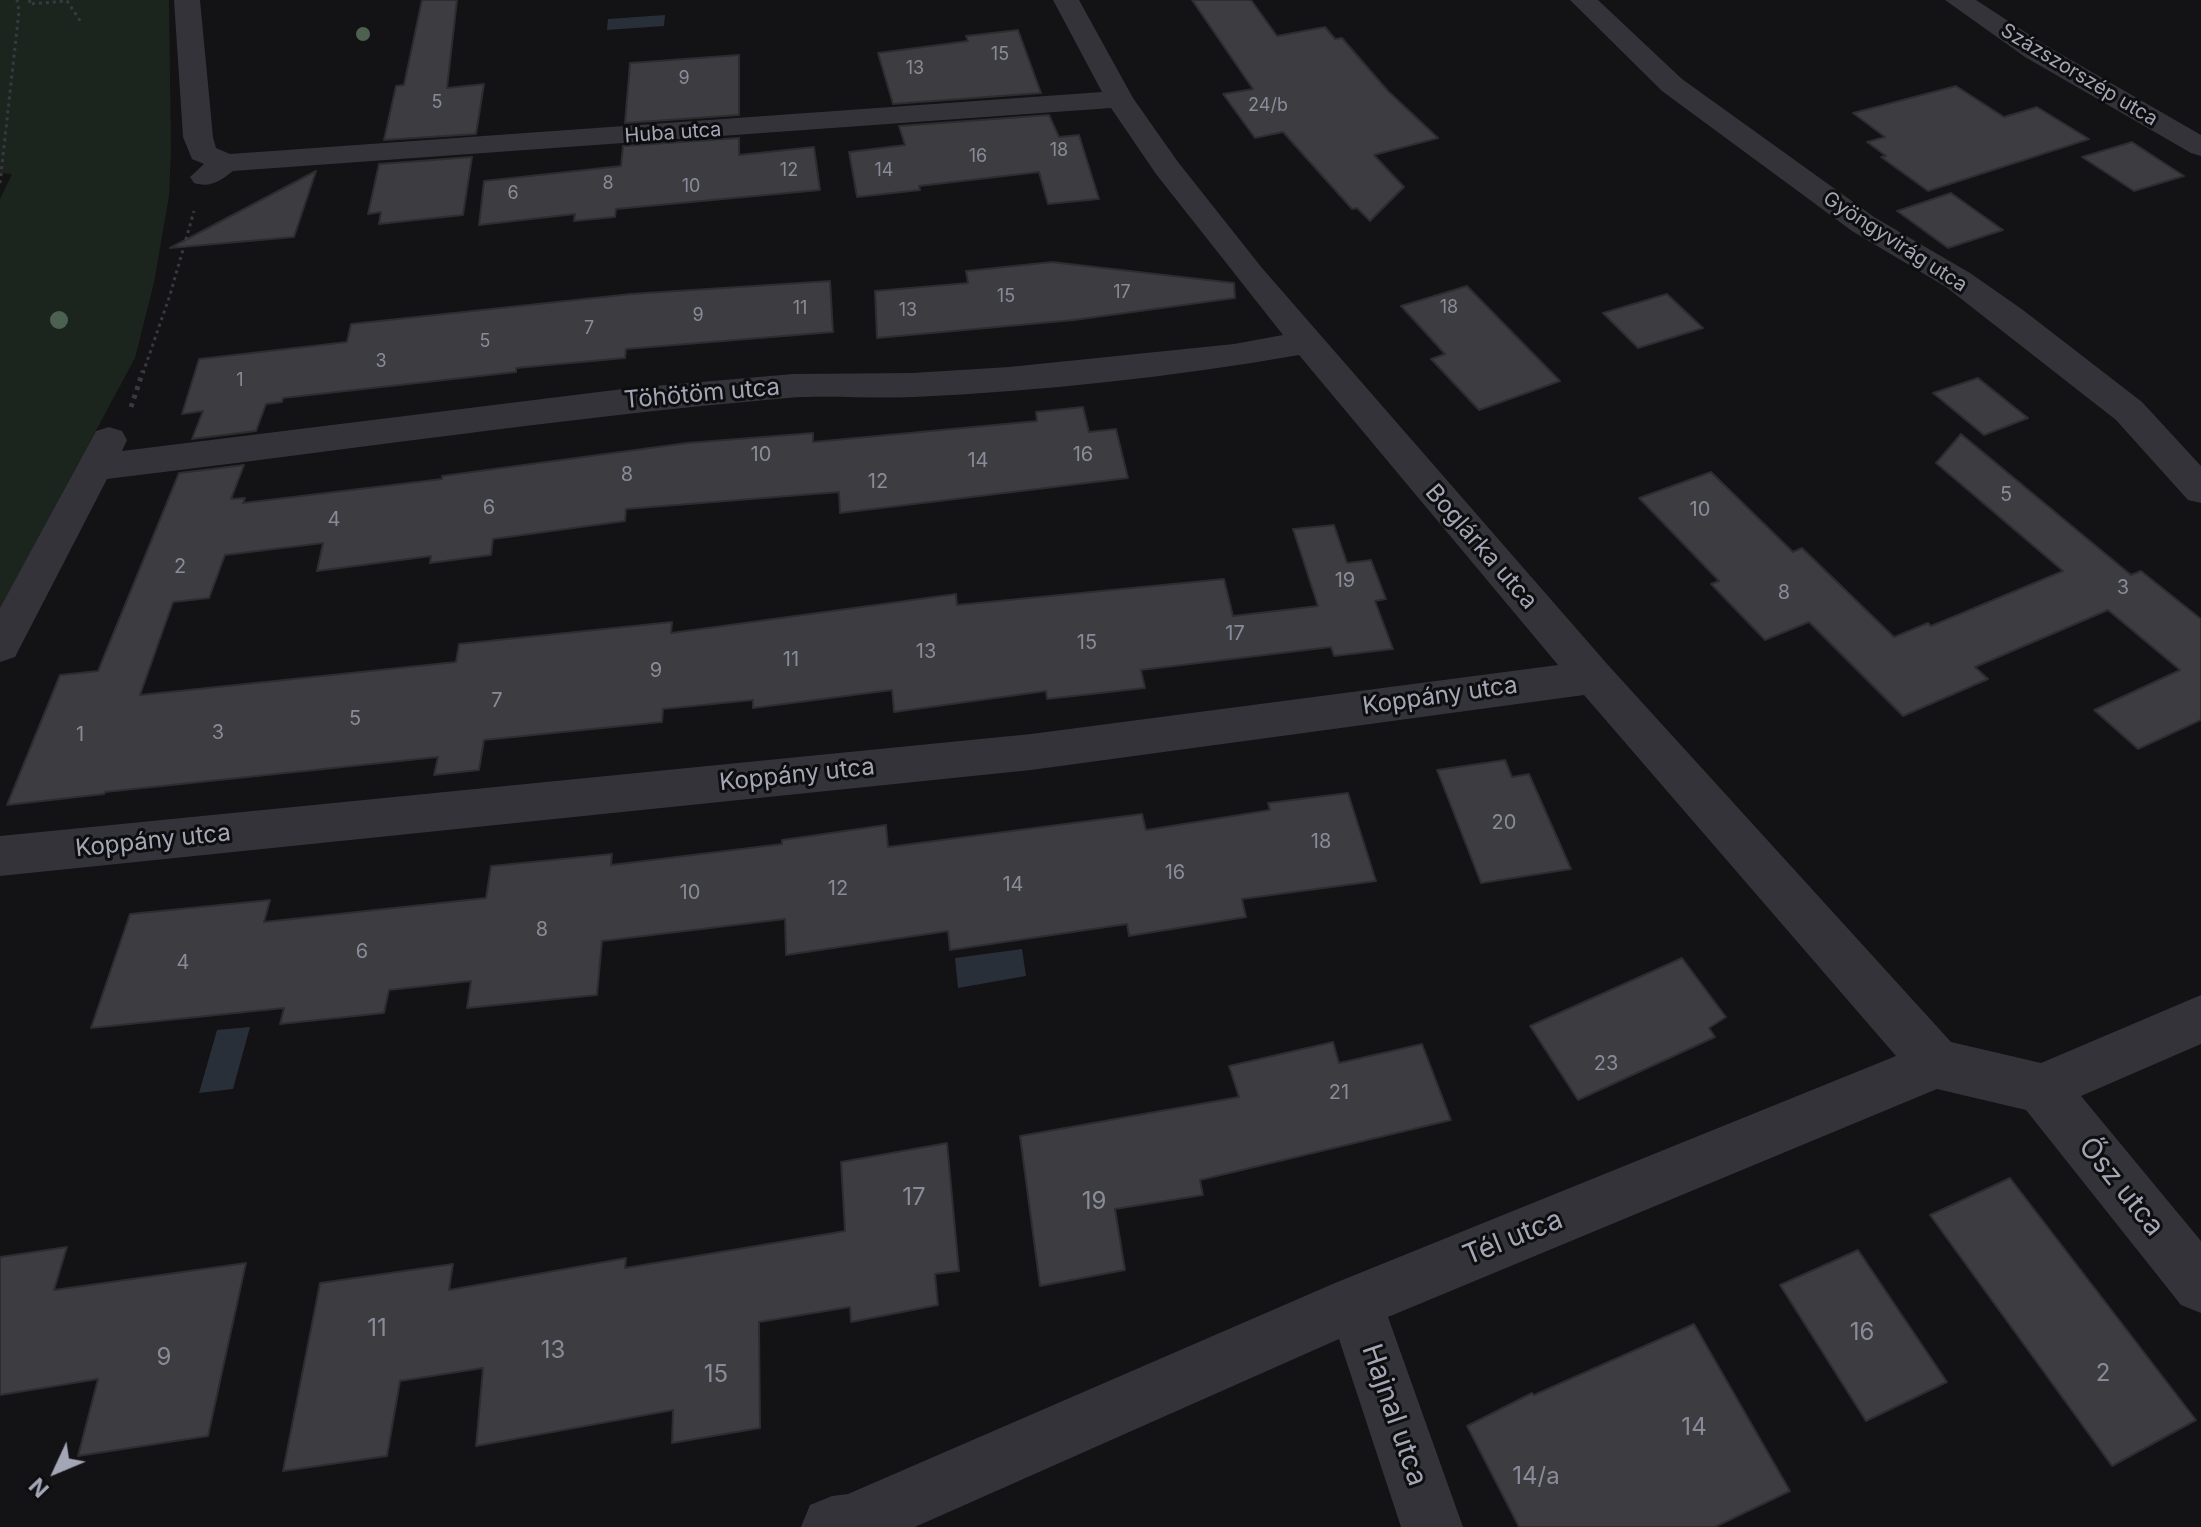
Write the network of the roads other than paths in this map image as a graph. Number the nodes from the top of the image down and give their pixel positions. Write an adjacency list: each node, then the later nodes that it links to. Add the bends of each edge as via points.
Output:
1 (187, 0): 5 (street, Huba utca, via 198,137 216,170)
2 (1066, 0): 5 (street, Boglárka utca)
3 (1583, 0): 8 (street, Gyöngyvirág utca, via 1684,94 1863,224 1958,280 2129,411)
4 (1958, 0): 6 (street, Százszorszép utca)
5 (1119, 98): 7 (street, Boglárka utca, via 1201,213)
6 (2201, 147)
7 (1307, 342): 9 (street, Töhötöm utca, via 1009,379 793,386 631,400 417,429 103,453); 10 (street, Boglárka utca)
8 (2201, 490)
9 (0, 646)
10 (1593, 677): 11 (street, Koppány utca, via 1031,752); 13 (street, Boglárka utca)
11 (0, 856)
12 (2201, 1019): 14 (street)
13 (1937, 1064): 14 (street); 16 (street, Tél utca)
14 (2041, 1088): 15 (street, Ősz utca)
15 (2201, 1285)
16 (1355, 1303): 17 (street, Tél utca); 18 (street, Hajnal utca)
17 (843, 1526)
18 (1432, 1527)

